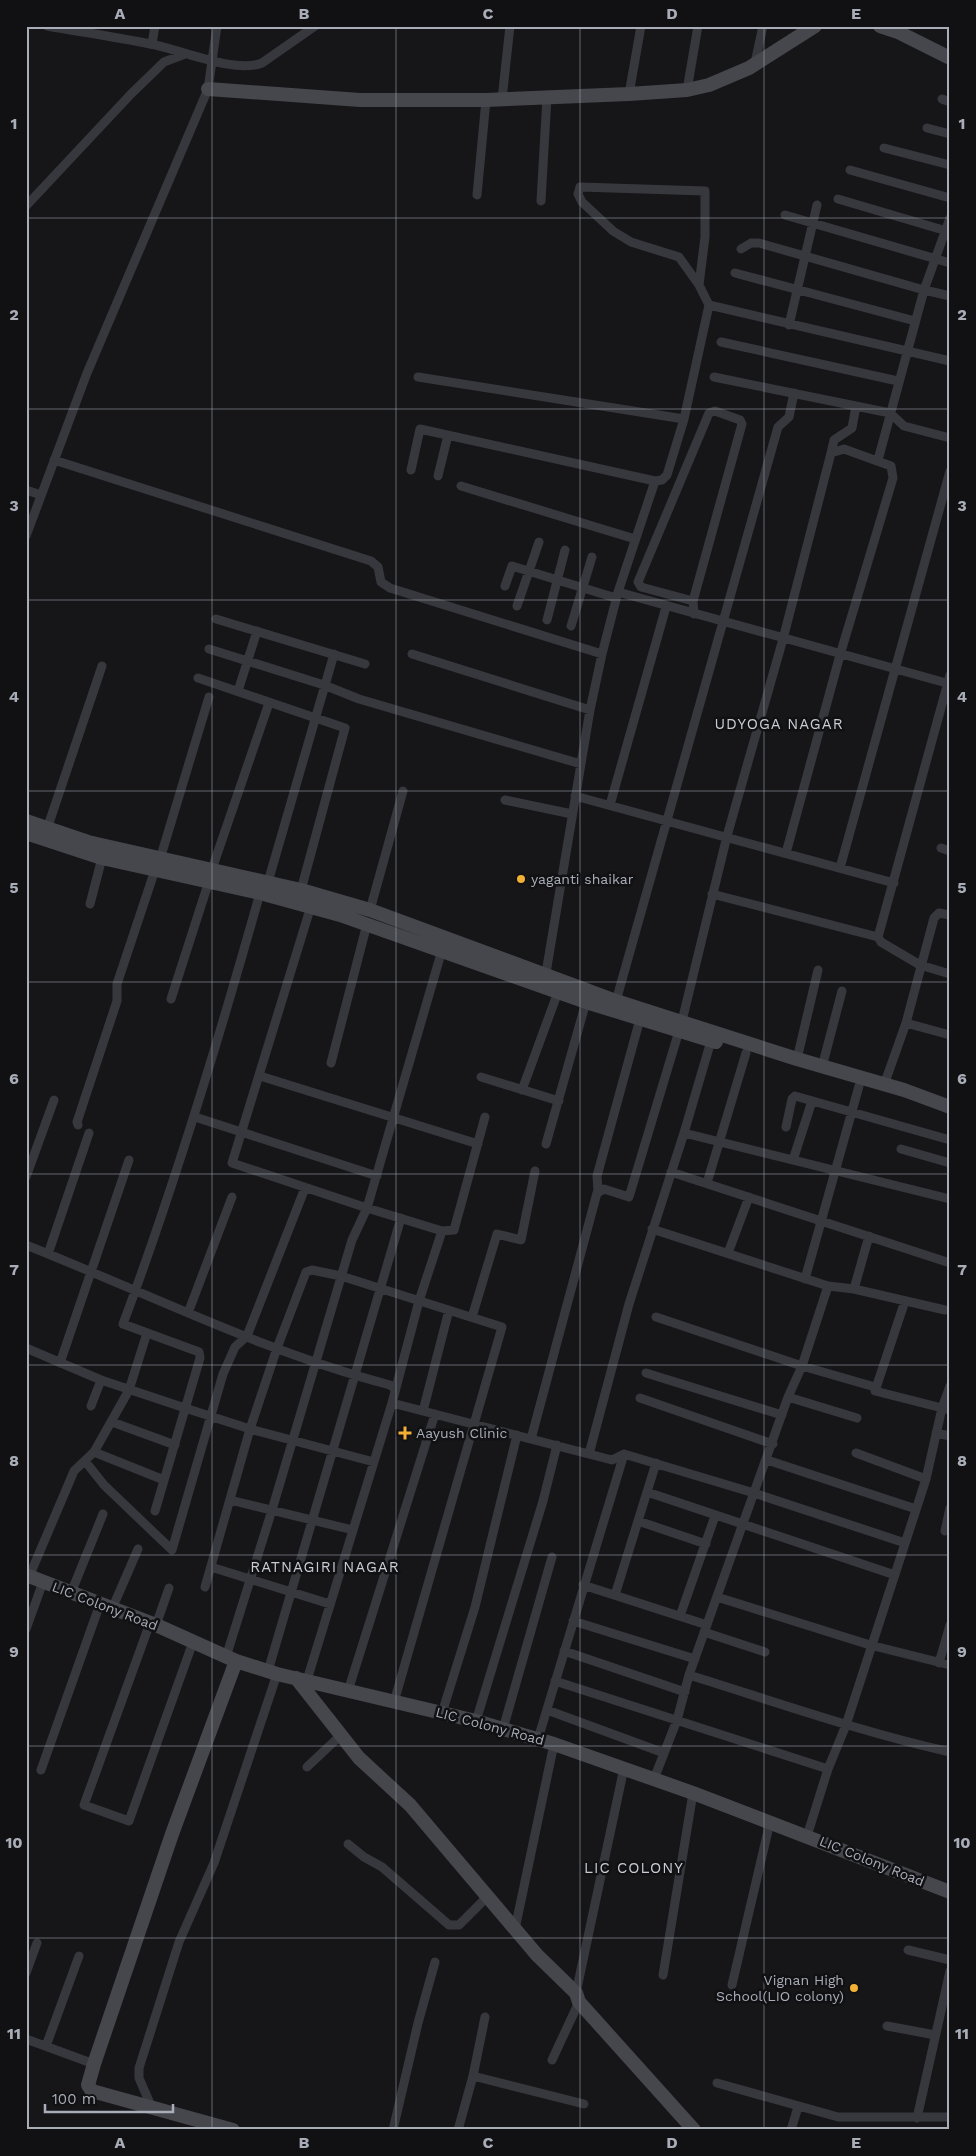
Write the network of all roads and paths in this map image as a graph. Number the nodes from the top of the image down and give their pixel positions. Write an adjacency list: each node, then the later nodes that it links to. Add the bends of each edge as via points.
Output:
1 (47, 26): 11 (street)
2 (155, 26): 12 (street)
3 (217, 26): 15 (street)
4 (315, 26): 15 (street, via 252,67)
5 (510, 26): 21 (street)
6 (641, 26): 19 (street)
7 (698, 26): 18 (street)
8 (763, 26): 16 (street)
9 (815, 26): 16 (main road)
10 (880, 26): 14 (main road)
11 (100, 31): 12 (street)
12 (152, 44): 13 (street)
13 (186, 53): 15 (street); 33 (street, via 164,62)
14 (950, 58)
15 (213, 62): 17 (street)
16 (755, 63): 18 (main road, via 709,85)
17 (208, 89): 22 (main road, via 360,100); 63 (street, via 87,373)
18 (687, 90): 19 (main road)
19 (629, 94): 20 (main road)
20 (547, 97): 21 (main road); 31 (street)
21 (502, 99): 22 (main road)
22 (486, 100): 28 (street)
23 (928, 128): 24 (street)
24 (950, 134)
25 (884, 148): 26 (street)
26 (950, 165)
27 (850, 170): 29 (street)
28 (477, 196)
29 (950, 198)
30 (838, 199): 37 (street)
31 (542, 201)
32 (817, 205): 36 (street)
33 (26, 206)
34 (784, 215): 36 (street)
35 (950, 218): 37 (street)
36 (812, 223): 39 (street); 40 (street)
37 (948, 231): 40 (street)
38 (741, 249): 39 (street, via 759,243)
39 (804, 257): 44 (street); 45 (street)
40 (935, 259): 41 (street); 45 (street)
41 (950, 263)
42 (736, 273): 44 (street)
43 (699, 285): 43 (street, via 705,237 705,191 580,187 578,194 582,202 613,231 631,242 679,258); 47 (street)
44 (797, 289): 48 (street); 49 (street)
45 (924, 290): 46 (street); 48 (street)
46 (950, 296)
47 (709, 305): 49 (street); 59 (street)
48 (915, 321): 51 (street)
49 (789, 325): 51 (street)
50 (721, 342): 55 (street)
51 (906, 352): 52 (street); 55 (street)
52 (950, 361)
53 (418, 377): 59 (street)
54 (714, 378): 56 (street)
55 (898, 381): 58 (street)
56 (794, 393): 57 (street); 88 (street, via 789,417 778,427)
57 (856, 406): 58 (street); 62 (street, via 852,428 834,440)
58 (890, 413): 61 (street, via 904,426); 64 (street)
59 (684, 419): 68 (street, via 667,475)
60 (448, 435): 65 (street, via 420,429); 67 (street); 68 (street)
61 (950, 438)
62 (831, 453): 64 (street, via 844,449); 91 (street)
63 (54, 460): 71 (street); 95 (street, via 371,561 378,567 380,582 390,588)
64 (878, 460): 96 (street, via 891,466 893,478)
65 (411, 470)
66 (950, 471): 100 (street)
67 (438, 476)
68 (655, 481): 73 (street)
69 (461, 486): 73 (street)
70 (26, 490): 71 (street)
71 (41, 495): 72 (street)
72 (26, 536)
73 (635, 538): 81 (street)
74 (539, 542): 77 (street)
75 (565, 550): 78 (street)
76 (592, 557): 80 (street)
77 (528, 571): 78 (street); 79 (street, via 512,566); 83 (street)
78 (558, 580): 80 (street); 87 (street)
79 (505, 586)
80 (583, 589): 81 (street); 89 (street)
81 (617, 595): 84 (street); 95 (street)
82 (693, 601): 82 (street, via 742,424 740,420 715,411 709,413 638,582 641,587); 85 (street)
83 (517, 606)
84 (666, 607): 85 (street); 113 (street)
85 (694, 614): 88 (street)
86 (216, 619): 90 (street)
87 (547, 620)
88 (723, 622): 91 (street); 116 (street)
89 (571, 626)
90 (258, 631): 93 (street); 97 (street)
91 (783, 639): 96 (street); 119 (street)
92 (209, 650): 97 (street)
93 (334, 654): 98 (street); 103 (street)
94 (412, 654): 107 (street)
95 (602, 654): 107 (street)
96 (840, 654): 100 (street); 120 (street)
97 (248, 662): 103 (street); 104 (street)
98 (365, 664)
99 (102, 666): 117 (street)
100 (896, 670): 102 (street); 123 (street)
101 (198, 678): 104 (street)
102 (949, 681): 125 (street)
103 (324, 685): 108 (street); 109 (street, via 359,699)
104 (238, 691): 106 (street)
105 (209, 697): 122 (street)
106 (269, 703): 108 (street); 124 (street)
107 (590, 710): 109 (street)
108 (314, 718): 126 (street); 127 (street, via 345,728)
109 (580, 764): 111 (street)
110 (403, 791): 132 (street)
111 (575, 796): 113 (street); 114 (street)
112 (505, 800): 114 (street)
113 (610, 805): 116 (street)
114 (572, 814): 138 (street)
115 (26, 821): 117 (main road)
116 (668, 821): 119 (street); 142 (street)
117 (47, 829): 122 (main road)
118 (26, 833): 121 (main road)
119 (727, 836): 120 (street); 128 (street)
120 (786, 853): 123 (street)
121 (102, 858): 122 (main road); 129 (street)
122 (157, 865): 124 (main road); 167 (street, via 116,984 117,1001)
123 (840, 868): 125 (street)
124 (210, 875): 126 (main road); 141 (street)
125 (894, 883): 133 (street)
126 (264, 887): 127 (main road); 130 (main road); 164 (street)
127 (301, 890): 132 (main road)
128 (712, 894): 133 (street); 146 (street)
129 (90, 904)
130 (311, 906): 132 (main road); 153 (street)
131 (950, 915): 135 (street, via 936,915)
132 (368, 917): 134 (main road); 138 (main road); 151 (street)
133 (878, 937): 135 (street)
134 (442, 950): 138 (main road); 166 (street)
135 (920, 965): 137 (street); 145 (street)
136 (818, 970): 150 (street)
137 (950, 974)
138 (545, 981): 140 (main road); 142 (main road)
139 (842, 991): 152 (street)
140 (558, 992): 143 (main road); 157 (street)
141 (171, 999)
142 (616, 1001): 146 (main road)
143 (586, 1002): 144 (main road); 159 (street)
144 (640, 1019): 146 (main road); 187 (street, via 597,1176)
145 (906, 1023): 147 (street); 155 (street)
146 (681, 1026): 148 (main road); 150 (main road); 187 (street, via 629,1196 604,1189)
147 (950, 1035)
148 (711, 1041): 149 (main road); 171 (street)
149 (746, 1053): 156 (main road); 173 (street)
150 (797, 1060): 152 (main road)
151 (331, 1063)
152 (822, 1066): 155 (main road)
153 (260, 1076): 166 (street); 170 (street)
154 (481, 1077): 157 (street)
155 (884, 1085): 161 (main road)
156 (859, 1086): 162 (street); 163 (main road)
157 (522, 1090): 159 (street)
158 (54, 1100): 184 (street)
159 (559, 1101): 175 (street)
160 (812, 1101): 162 (street); 168 (street, via 795,1096); 178 (street)
161 (950, 1107)
162 (852, 1111): 172 (street); 180 (street)
163 (950, 1116)
164 (195, 1117): 170 (street); 207 (street)
165 (485, 1117): 174 (street)
166 (393, 1118): 174 (street); 183 (street)
167 (78, 1125)
168 (786, 1127)
169 (89, 1132): 199 (street)
170 (242, 1132): 183 (street); 186 (street, via 232,1163)
171 (684, 1133): 173 (street); 182 (street)
172 (950, 1140)
173 (720, 1142): 178 (street); 185 (street)
174 (478, 1144): 195 (street, via 454,1230)
175 (546, 1144)
176 (901, 1149): 179 (street)
177 (128, 1160): 201 (street)
178 (793, 1160): 180 (street)
179 (950, 1163)
180 (836, 1170): 190 (street); 193 (street)
181 (535, 1172): 213 (street, via 521,1240 497,1234)
182 (671, 1172): 185 (street); 194 (street)
183 (377, 1176): 191 (street)
184 (26, 1177)
185 (707, 1183): 188 (street)
186 (305, 1188): 191 (street); 216 (street)
187 (598, 1191): 246 (street)
188 (749, 1196): 193 (street); 198 (street)
189 (232, 1197): 212 (street)
190 (950, 1199)
191 (367, 1208): 192 (street); 202 (street, via 352,1240)
192 (401, 1218): 195 (street); 205 (street)
193 (822, 1221): 196 (street); 203 (street)
194 (652, 1229): 198 (street); 254 (street)
195 (442, 1231): 208 (street)
196 (869, 1236): 200 (street); 206 (street)
197 (26, 1245): 199 (street)
198 (728, 1253): 203 (street)
199 (48, 1254): 201 (street)
200 (950, 1263)
201 (92, 1272): 207 (street); 219 (street)
202 (341, 1276): 205 (street); 218 (street, via 312,1270 306,1272); 220 (street)
203 (806, 1280): 204 (street)
204 (828, 1286): 206 (street); 221 (street)
205 (380, 1289): 208 (street); 223 (street)
206 (854, 1289): 209 (street)
207 (136, 1291): 212 (street); 215 (street, via 124,1324)
208 (419, 1301): 210 (street); 227 (street)
209 (905, 1301): 211 (street); 226 (street)
210 (449, 1310): 213 (street); 235 (street)
211 (946, 1310)
212 (188, 1313): 216 (street)
213 (472, 1317): 241 (street, via 502,1326)
214 (656, 1317): 221 (street)
215 (147, 1333): 228 (street); 233 (street, via 199,1352)
216 (246, 1336): 218 (street); 238 (street, via 227,1362)
217 (26, 1348): 219 (street)
218 (277, 1348): 220 (street); 242 (street)
219 (60, 1363): 224 (street)
220 (315, 1363): 223 (street); 247 (street)
221 (802, 1366): 226 (street); 229 (street)
222 (646, 1373): 237 (street)
223 (355, 1375): 227 (street); 251 (street)
224 (101, 1380): 228 (street); 232 (street)
225 (950, 1386): 234 (street)
226 (875, 1387): 234 (street, via 876,1392)
227 (395, 1389): 231 (street)
228 (129, 1390): 233 (street); 240 (street)
229 (788, 1397): 237 (street); 239 (street)
230 (640, 1398): 248 (street)
231 (392, 1403): 235 (street); 258 (street)
232 (92, 1406)
233 (185, 1408): 238 (street); 249 (street)
234 (946, 1409): 243 (street)
235 (423, 1411): 236 (street)
236 (435, 1414): 241 (street); 312 (street)
237 (782, 1415): 248 (street)
238 (211, 1416): 242 (street); 256 (street, via 172,1550 104,1485)
239 (857, 1418)
240 (112, 1422): 249 (street); 252 (street)
241 (475, 1424): 244 (street); 314 (street)
242 (250, 1429): 247 (street); 264 (street)
243 (936, 1433): 245 (street); 260 (street)
244 (517, 1435): 246 (street); 316 (street, via 475,1607)
245 (950, 1436)
246 (531, 1439): 250 (street)
247 (293, 1440): 251 (street); 267 (street)
248 (773, 1444): 257 (street)
249 (174, 1445): 261 (street)
250 (557, 1445): 254 (street); 318 (street)
251 (333, 1450): 258 (street); 271 (street)
252 (94, 1452): 256 (street); 261 (street)
253 (856, 1453): 260 (street)
254 (589, 1454): 255 (street, via 612,1460)
255 (624, 1454): 259 (street); 285 (street)
256 (85, 1460): 282 (street, via 74,1471)
257 (767, 1460): 263 (street); 266 (street)
258 (374, 1462): 274 (street)
259 (656, 1464): 262 (street); 263 (street)
260 (926, 1479): 266 (street)
261 (164, 1480): 268 (street)
262 (647, 1492): 270 (street); 272 (street)
263 (754, 1494): 273 (street); 276 (street)
264 (230, 1500): 267 (street); 280 (street)
265 (950, 1508): 275 (street)
266 (916, 1509): 276 (street)
267 (272, 1510): 271 (street); 283 (street)
268 (155, 1511)
269 (103, 1514): 289 (street)
270 (715, 1516): 273 (street); 277 (street)
271 (312, 1520): 274 (street); 288 (street)
272 (638, 1521): 277 (street); 290 (street)
273 (742, 1525): 281 (street); 291 (street)
274 (353, 1530): 292 (street)
275 (945, 1531)
276 (905, 1543): 281 (street)
277 (706, 1544): 294 (street)
278 (138, 1549): 293 (street)
279 (552, 1557): 320 (street)
280 (211, 1567): 283 (street); 286 (street)
281 (895, 1575): 301 (street)
282 (28, 1576): 284 (main road, LIC Colony Road)
283 (250, 1580): 288 (street); 304 (street)
284 (43, 1582): 289 (main road, LIC Colony Road); 299 (street)
285 (583, 1585): 290 (street); 295 (street)
286 (205, 1587)
287 (169, 1588): 296 (street)
288 (291, 1592): 292 (street); 308 (street)
289 (71, 1593): 293 (main road, LIC Colony Road)
290 (615, 1595): 294 (street)
291 (717, 1597): 298 (street); 301 (street)
292 (330, 1604): 310 (street)
293 (106, 1606): 296 (main road, LIC Colony Road); 329 (street)
294 (680, 1616): 298 (street)
295 (573, 1621): 302 (street); 305 (street)
296 (153, 1624): 300 (main road, LIC Colony Road); 300 (street, via 84,1805 129,1821)
297 (950, 1625): 306 (street)
298 (706, 1628): 303 (street); 305 (street)
299 (26, 1629)
300 (193, 1642): 304 (main road, LIC Colony Road)
301 (870, 1644): 306 (street); 319 (street)
302 (564, 1651): 311 (street); 313 (street)
303 (765, 1652)
304 (231, 1659): 308 (main road, LIC Colony Road); 354 (main road)
305 (695, 1659): 309 (street)
306 (939, 1662): 307 (street)
307 (950, 1665)
308 (272, 1673): 310 (main road, LIC Colony Road); 359 (street, via 214,1863 179,1942 139,2068 139,2078)
309 (689, 1674): 313 (street); 319 (street)
310 (301, 1679): 312 (main road, LIC Colony Road); 321 (main road)
311 (555, 1681): 315 (street); 317 (street)
312 (348, 1691): 314 (main road, LIC Colony Road)
313 (685, 1692): 317 (street)
314 (394, 1702): 316 (main road, LIC Colony Road)
315 (547, 1710): 322 (street); 325 (street)
316 (442, 1713): 318 (main road, LIC Colony Road)
317 (678, 1720): 325 (street); 328 (street)
318 (476, 1721): 320 (main road, LIC Colony Road)
319 (846, 1725): 324 (street); 328 (street)
320 (503, 1729): 322 (main road, LIC Colony Road)
321 (341, 1736): 326 (street); 336 (main road, via 359,1758 410,1805)
322 (538, 1739): 323 (main road, LIC Colony Road)
323 (554, 1744): 327 (main road, LIC Colony Road); 337 (street)
324 (950, 1752)
325 (664, 1753): 330 (street)
326 (307, 1767)
327 (624, 1768): 330 (main road, LIC Colony Road); 347 (street)
328 (828, 1769): 333 (street)
329 (41, 1770)
330 (654, 1779): 331 (main road, LIC Colony Road)
331 (693, 1793): 332 (main road, LIC Colony Road); 345 (street)
332 (770, 1822): 333 (main road, LIC Colony Road); 346 (street)
333 (807, 1836): 335 (main road, LIC Colony Road)
334 (348, 1844): 336 (street, via 382,1867 449,1925 459,1925)
335 (950, 1892)
336 (488, 1896): 337 (main road)
337 (516, 1929): 347 (main road)
338 (37, 1943): 344 (street)
339 (908, 1950): 341 (street)
340 (78, 1956): 352 (street)
341 (950, 1960)
342 (435, 1962): 364 (street)
343 (950, 1971): 350 (street)
344 (26, 1973)
345 (663, 1975)
346 (732, 1985)
347 (577, 1997): 353 (street); 366 (main road)
348 (485, 2017): 355 (street)
349 (887, 2026): 350 (street)
350 (935, 2035): 361 (street)
351 (26, 2039): 352 (street)
352 (46, 2046): 354 (street)
353 (552, 2060)
354 (94, 2064): 359 (main road, via 88,2085 92,2091)
355 (473, 2076): 357 (street); 365 (street)
356 (717, 2083): 358 (street)
357 (584, 2104)
358 (798, 2107): 361 (street, via 838,2117); 367 (street)
359 (152, 2108): 362 (main road)
360 (950, 2117): 361 (street)
361 (917, 2118)
362 (207, 2126): 363 (main road)
363 (233, 2130)
364 (393, 2130)
365 (458, 2130)
366 (694, 2130)
367 (791, 2130)

